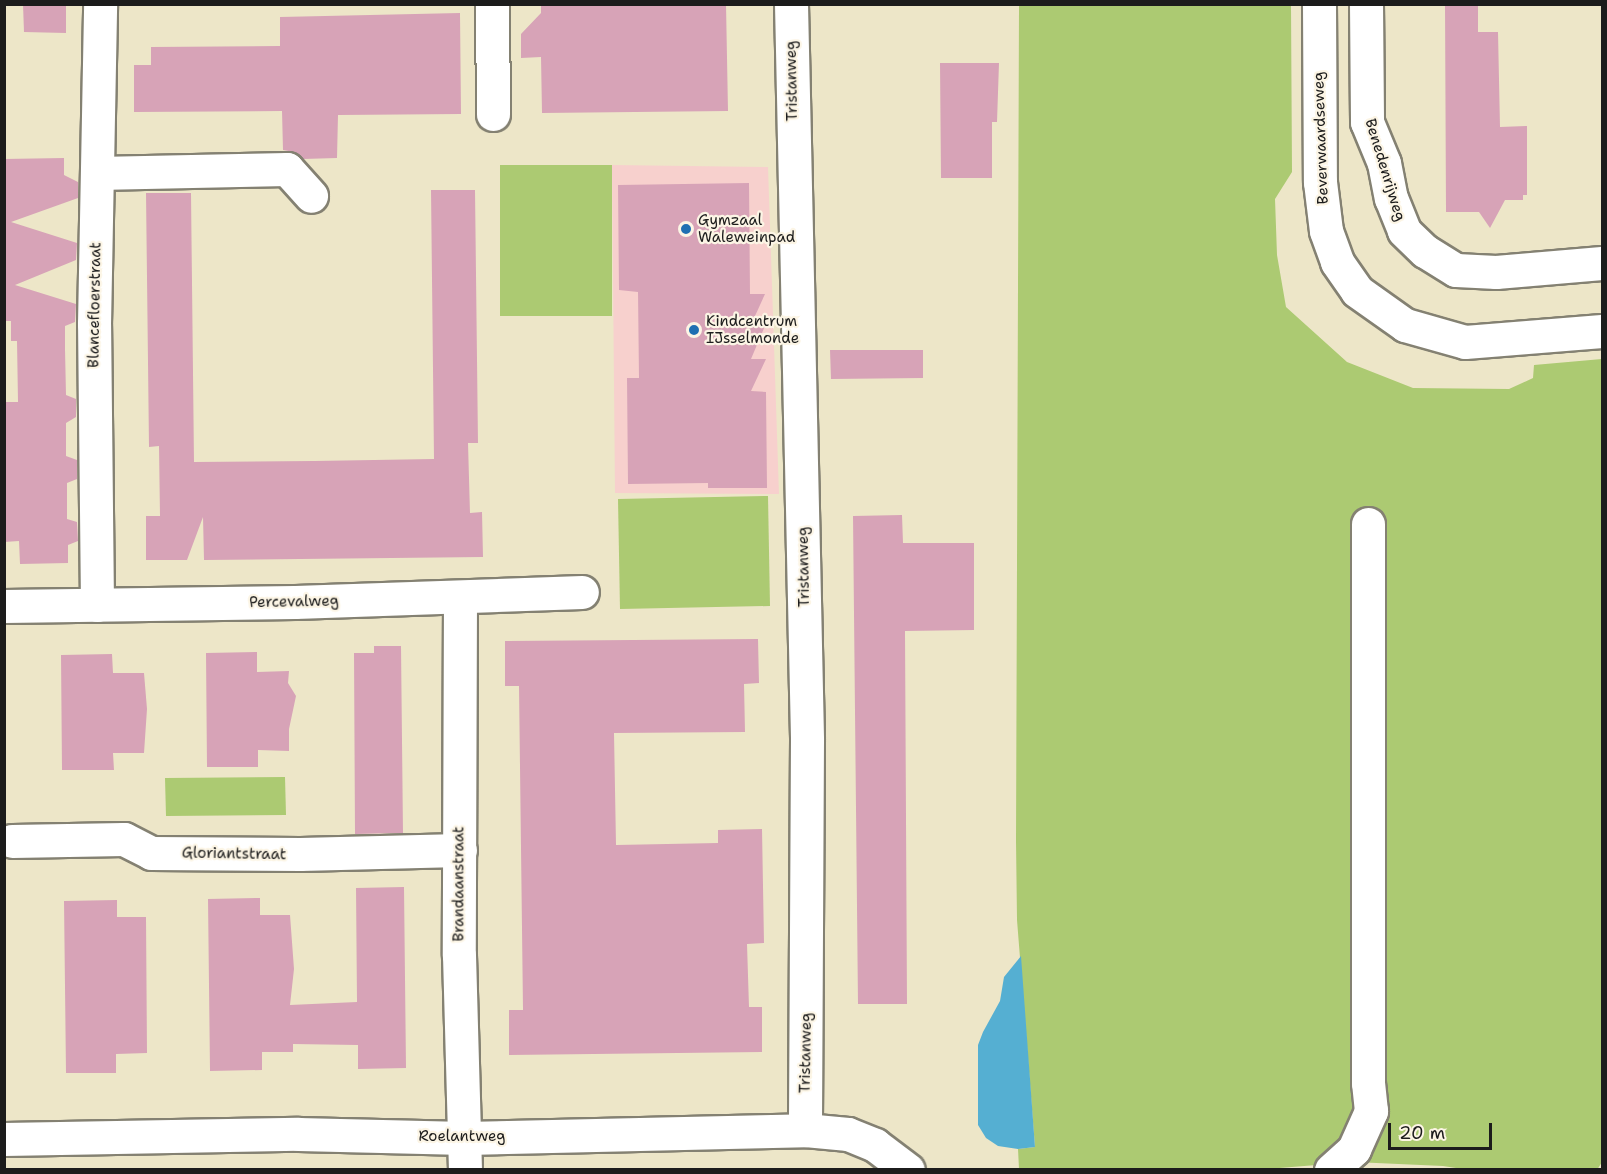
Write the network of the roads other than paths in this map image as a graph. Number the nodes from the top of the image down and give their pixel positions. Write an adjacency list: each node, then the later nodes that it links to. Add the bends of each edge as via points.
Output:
1 (100, 4): 7 (street, Blancefloerstraat)
2 (492, 4): 6 (street)
3 (791, 4): 18 (street, Tristanweg, via 807,740)
4 (1319, 4): 10 (street, Beverwaardseweg, via 1320,182 1325,221 1337,262 1357,291 1405,326 1465,342)
5 (1366, 4): 9 (street, Benedenrijweg, via 1367,122 1404,231 1425,251 1456,270 1496,272)
6 (493, 114)
7 (97, 173): 8 (street, via 287,169); 14 (street, Blancefloerstraat)
8 (311, 196)
9 (1602, 262)
10 (1602, 331)
11 (1368, 524): 22 (street, via 1371,1111 1354,1149)
12 (582, 592): 13 (street, Percevalweg)
13 (460, 598): 14 (street, Percevalweg); 17 (street, Brandaanstraat)
14 (97, 605): 15 (street, Percevalweg)
15 (4, 606)
16 (12, 841): 17 (street, Gloriantstraat, via 124,839 151,853)
17 (460, 850): 20 (street, Brandaanstraat)
18 (805, 1130): 20 (street, Roelantweg); 21 (street, Roelantweg, via 848,1134 875,1145)
19 (4, 1139): 20 (street, Roelantweg, via 298,1134)
20 (465, 1154)
21 (909, 1170)
22 (1331, 1170)

